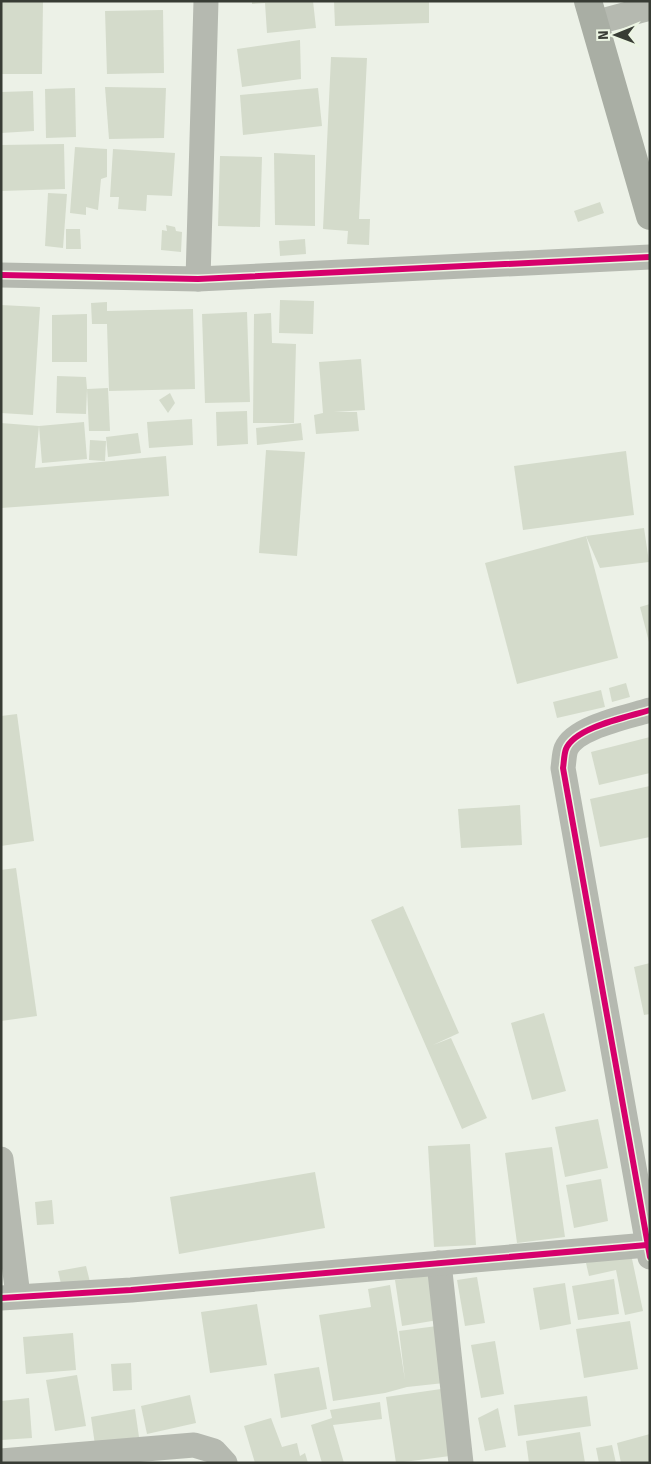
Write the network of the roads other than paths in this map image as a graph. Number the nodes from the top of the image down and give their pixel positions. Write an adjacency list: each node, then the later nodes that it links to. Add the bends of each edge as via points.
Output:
1 (206, 1): 7 (street)
2 (650, 8): 3 (street)
3 (591, 12): 4 (street)
4 (650, 216)
5 (650, 257): 7 (street)
6 (1, 275): 7 (street)
7 (198, 279)
8 (650, 710): 10 (street, via 591,728 575,737 566,749 563,768)
9 (1, 1159): 12 (street)
10 (648, 1251): 11 (street)
11 (439, 1263): 12 (street, via 131,1290); 15 (street)
12 (9, 1297)
13 (1, 1461): 14 (street, via 194,1445 214,1451)
14 (225, 1463)
15 (461, 1463)

